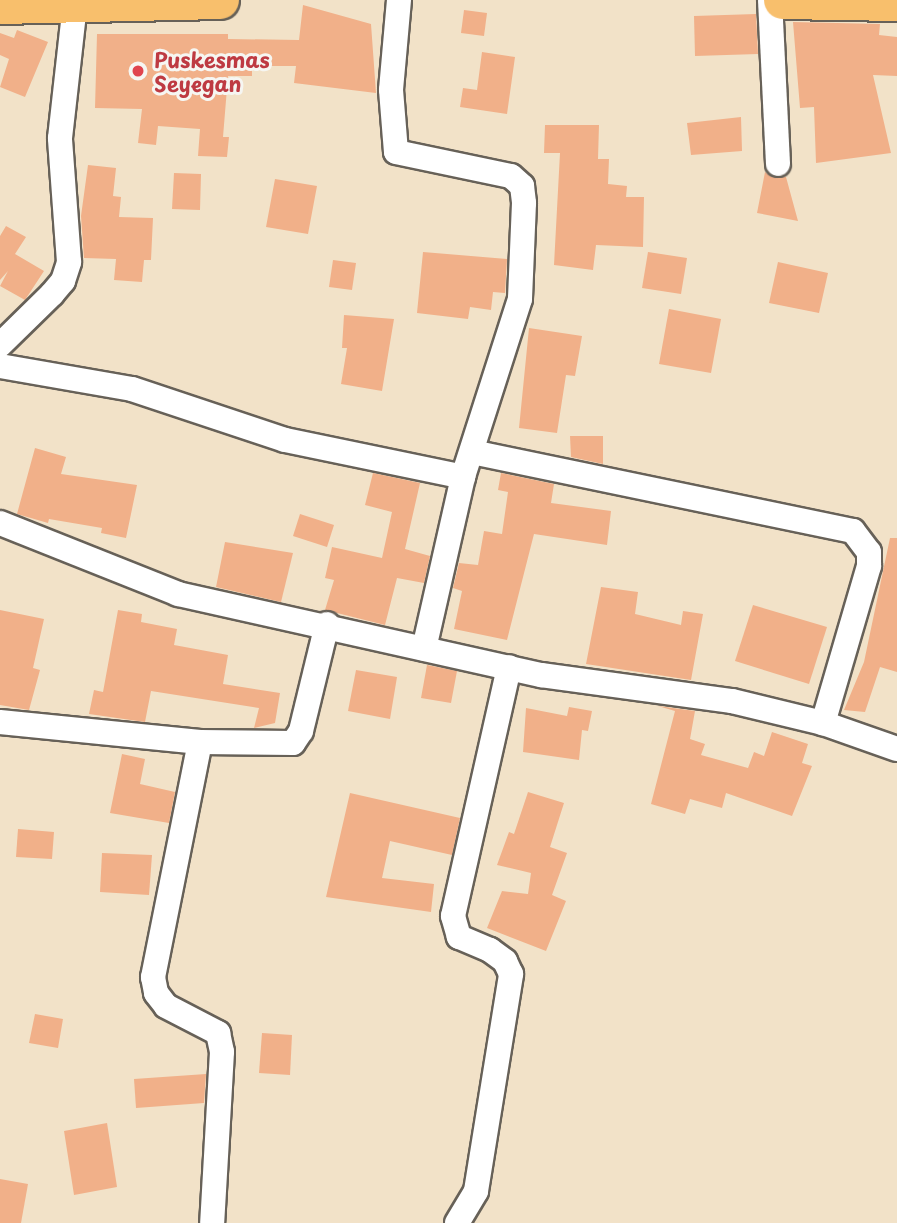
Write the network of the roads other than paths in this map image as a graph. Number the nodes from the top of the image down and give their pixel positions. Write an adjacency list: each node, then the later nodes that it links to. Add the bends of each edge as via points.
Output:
1 (220, 0): 6 (main road)
2 (398, 0): 11 (street, via 391,90 396,152 500,172 519,180 523,191 520,299)
3 (770, 0): 8 (street)
4 (783, 0): 5 (main road)
5 (897, 2)
6 (58, 3): 7 (main road); 9 (street, via 60,138 69,262 63,281)
7 (0, 5)
8 (778, 164)
9 (0, 345)
10 (0, 366): 12 (street, via 131,389 285,440)
11 (472, 452): 12 (street); 18 (street, via 853,531 869,552 869,566)
12 (463, 477): 15 (street)
13 (0, 523): 14 (street, via 178,594)
14 (327, 624): 15 (street); 19 (street, via 301,731 293,743)
15 (424, 649): 16 (street)
16 (509, 667): 18 (street, via 569,680 690,693); 22 (street, via 453,915 459,937 490,950 505,961 511,974 476,1191)
17 (0, 722): 19 (street)
18 (823, 723): 20 (street)
19 (200, 742): 21 (street, via 153,977 156,993 166,1006 218,1033 222,1052)
20 (897, 749)
21 (212, 1223)
22 (457, 1223)

